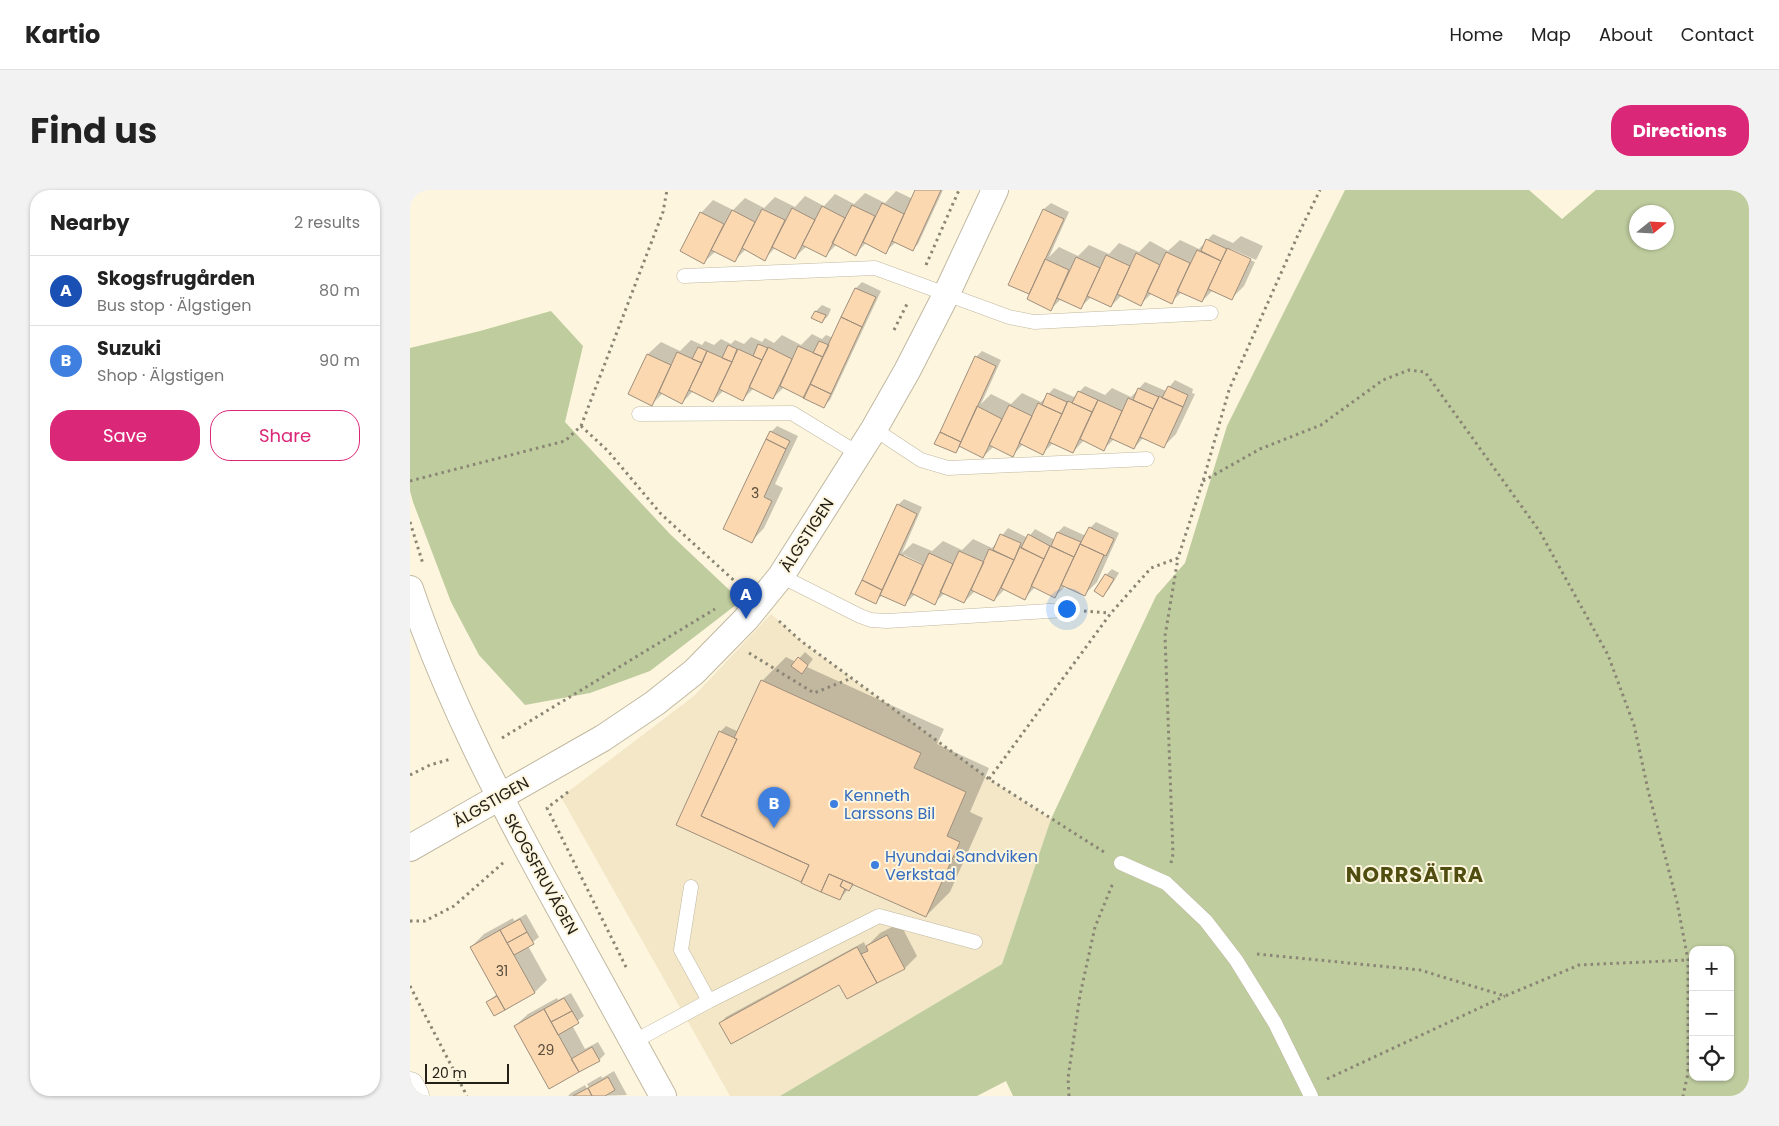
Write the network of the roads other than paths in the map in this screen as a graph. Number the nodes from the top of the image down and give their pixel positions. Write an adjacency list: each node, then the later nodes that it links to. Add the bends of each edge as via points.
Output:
1 (995, 190): 3 (street, ÄLGSTIGEN)
2 (684, 276): 3 (lane, via 875,268)
3 (946, 295): 4 (lane, via 1009,318 1034,322); 6 (street, ÄLGSTIGEN)
4 (1211, 314)
5 (639, 414): 7 (lane, via 792,413)
6 (874, 429): 7 (street, ÄLGSTIGEN); 8 (lane, via 921,460 948,468)
7 (859, 454): 9 (street, ÄLGSTIGEN)
8 (1147, 459)
9 (781, 576): 11 (lane, via 871,620); 12 (street, ÄLGSTIGEN, via 730,637 686,678 603,738)
10 (410, 589): 12 (street, SKOGSFRUVÄGEN, via 451,694)
11 (1066, 610)
12 (499, 797): 13 (street, ÄLGSTIGEN); 18 (street, SKOGSFRUVÄGEN)
13 (410, 848)
14 (1121, 863): 20 (lane, via 1166,883 1206,921 1236,960 1275,1023)
15 (691, 887): 17 (lane, via 681,950)
16 (975, 942): 17 (lane, via 879,916)
17 (709, 1001): 18 (lane)
18 (633, 1042): 22 (street, SKOGSFRUVÄGEN)
19 (410, 1086): 21 (main road)
20 (1308, 1092)
21 (415, 1096)
22 (663, 1096)

